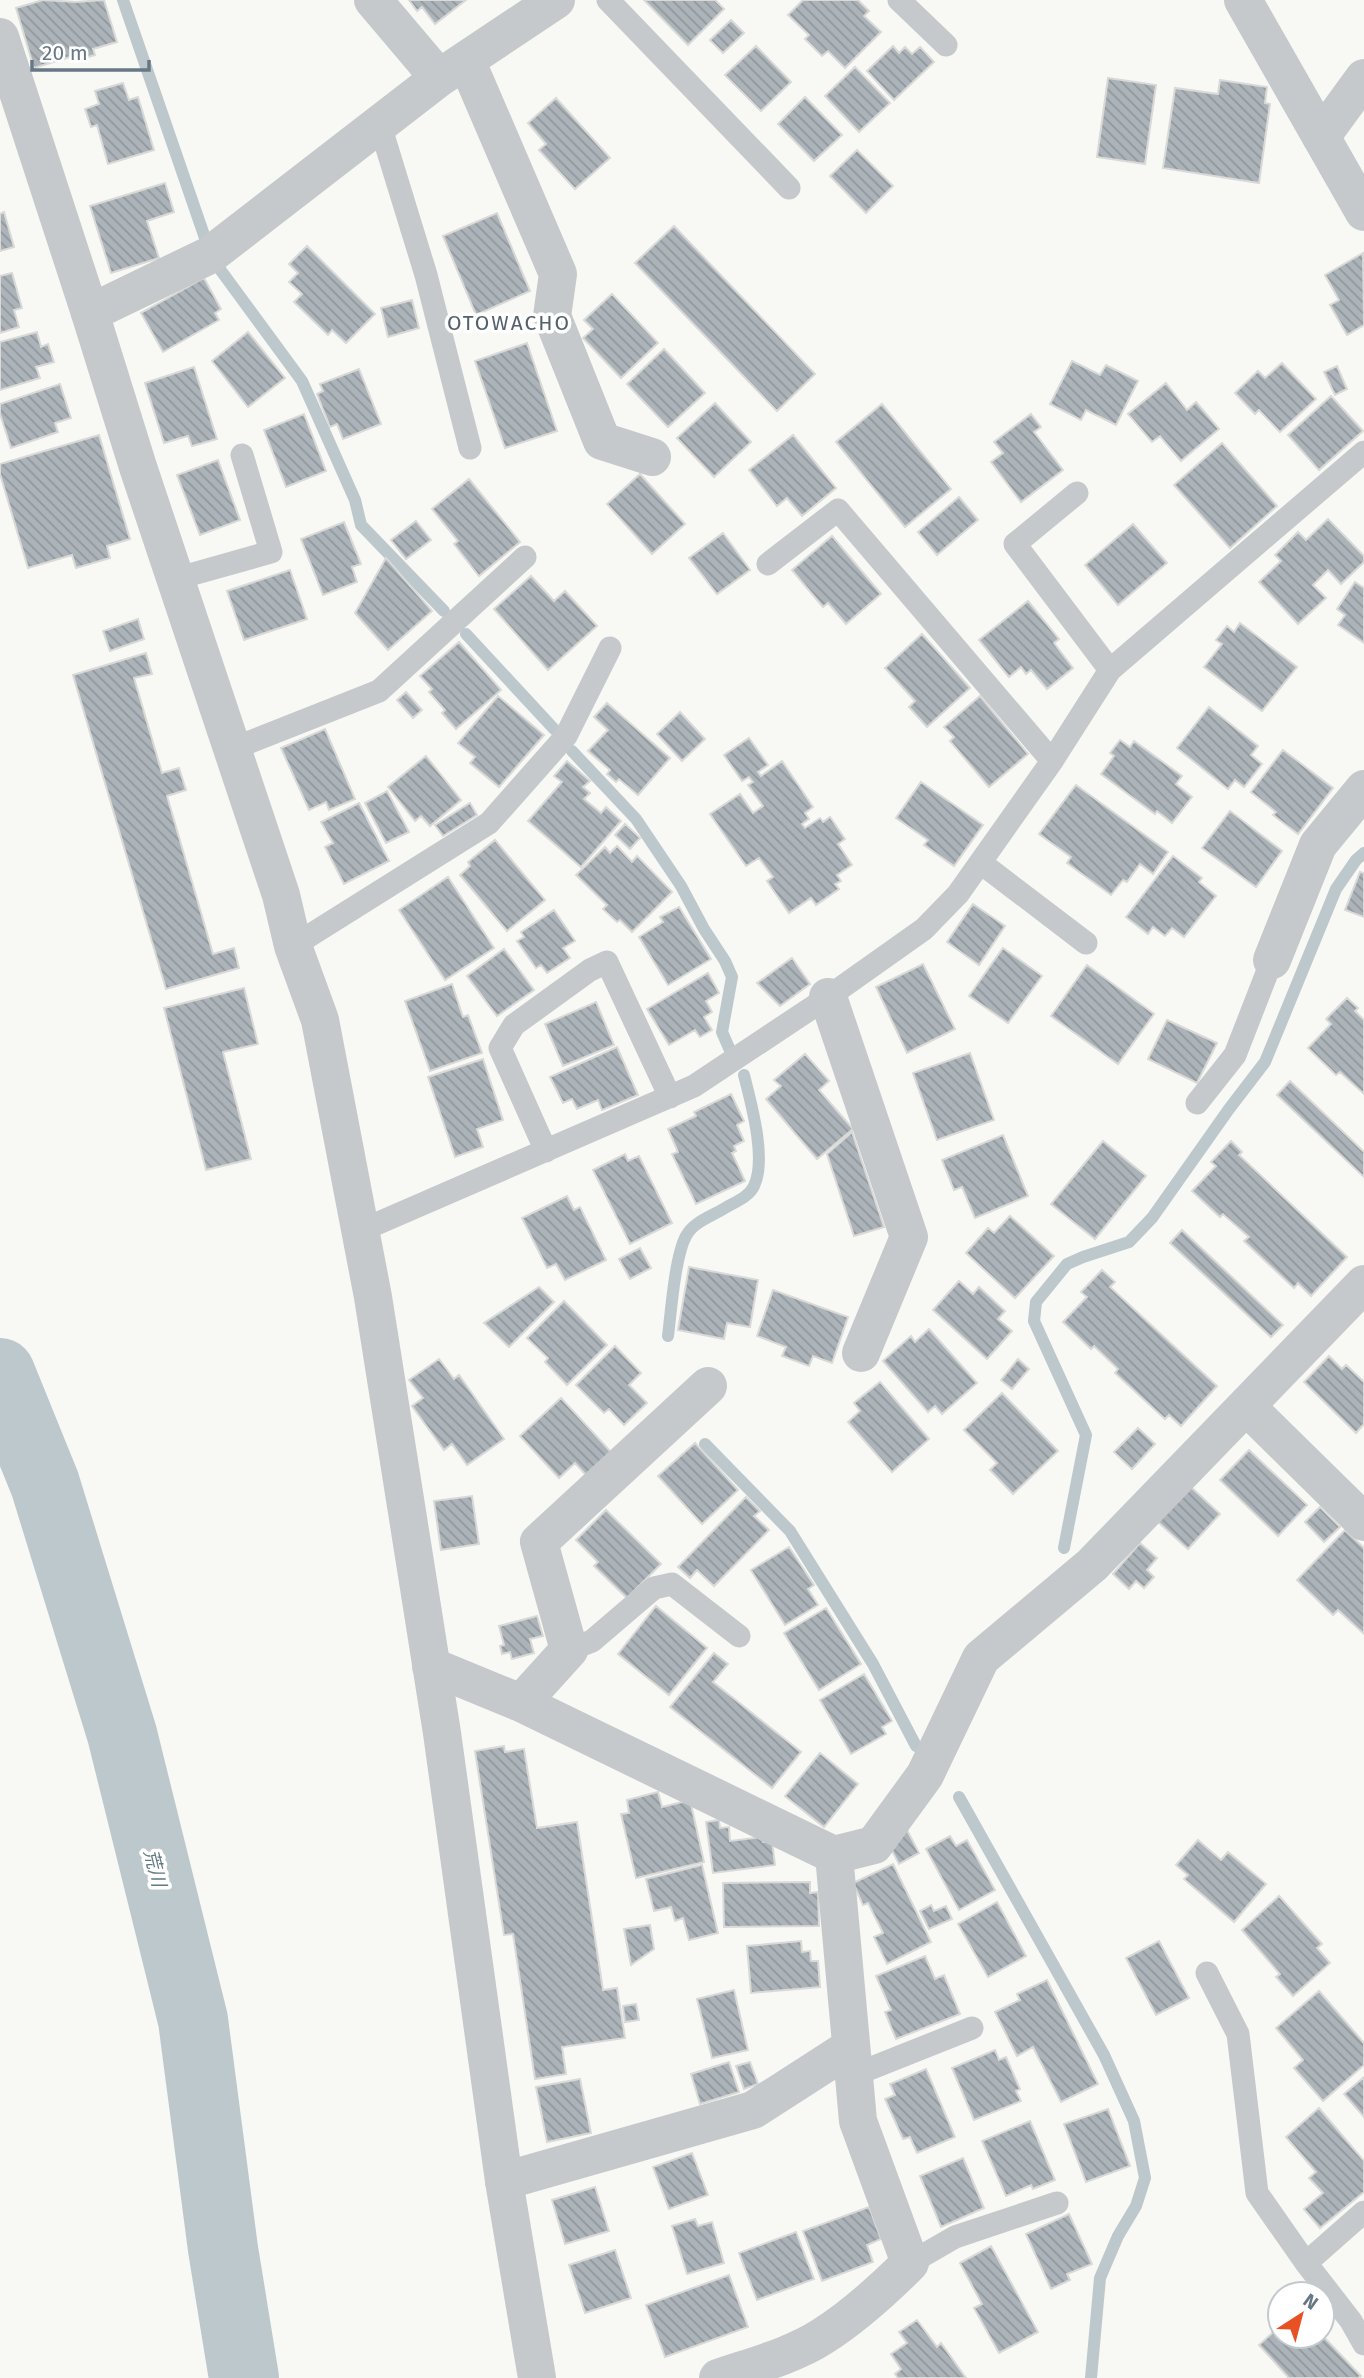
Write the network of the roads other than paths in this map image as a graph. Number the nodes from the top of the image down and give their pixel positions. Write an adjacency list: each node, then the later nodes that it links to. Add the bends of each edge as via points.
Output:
1 (373, 0): 8 (street)
2 (556, 0): 8 (street)
3 (608, 0): 12 (lane)
4 (899, 0): 7 (lane)
5 (1243, 0): 11 (street)
6 (0, 37): 14 (street)
7 (946, 45)
8 (453, 69): 10 (street); 18 (street, via 558,274 552,316 602,441)
9 (1364, 78): 11 (street)
10 (379, 122): 14 (street, via 210,254); 15 (lane, via 426,275)
11 (1321, 136): 13 (street)
12 (789, 187)
13 (1364, 212)
14 (90, 313): 22 (street)
15 (470, 448)
16 (1364, 452): 24 (lane)
17 (242, 455): 22 (lane, via 271,552)
18 (652, 457)
19 (1077, 493): 24 (lane, via 1015,544)
20 (525, 557): 25 (lane, via 379,691)
21 (768, 564): 26 (lane, via 838,510)
22 (175, 579): 25 (street)
23 (610, 648): 30 (lane, via 566,736 489,823)
24 (1110, 670): 26 (lane)
25 (232, 749): 30 (street, via 281,895)
26 (1052, 761): 28 (lane)
27 (1364, 789): 31 (street, via 1318,845)
28 (981, 863): 29 (lane); 32 (lane, via 924,929)
29 (1086, 943)
30 (293, 946): 36 (street, via 320,1020)
31 (1272, 960): 34 (lane, via 1235,1055)
32 (828, 997): 33 (lane, via 694,1086); 38 (street, via 909,1237)
33 (670, 1097): 35 (lane); 35 (lane, via 607,962 514,1025 500,1048)
34 (1197, 1103)
35 (546, 1151): 36 (lane)
36 (360, 1231): 44 (street)
37 (1364, 1284): 40 (street)
38 (861, 1353)
39 (708, 1386): 43 (street, via 539,1542)
40 (1246, 1406): 41 (street); 46 (street, via 1092,1565 981,1658 931,1764 874,1844)
41 (1364, 1522)
42 (739, 1636): 43 (lane, via 672,1584 654,1588 592,1641)
43 (569, 1650): 45 (street)
44 (431, 1666): 45 (street); 50 (street)
45 (522, 1703): 46 (street)
46 (834, 1855): 49 (street)
47 (1207, 1973): 54 (lane, via 1238,2034 1257,2193)
48 (972, 2028): 49 (lane)
49 (853, 2061): 50 (street, via 753,2110); 53 (street, via 858,2121)
50 (505, 2181): 56 (street)
51 (1057, 2203): 53 (lane, via 955,2237)
52 (1364, 2212): 54 (lane)
53 (910, 2263): 57 (street, via 875,2299 821,2337)
54 (1306, 2263): 55 (lane)
55 (1364, 2344)
56 (537, 2378)
57 (718, 2378)

